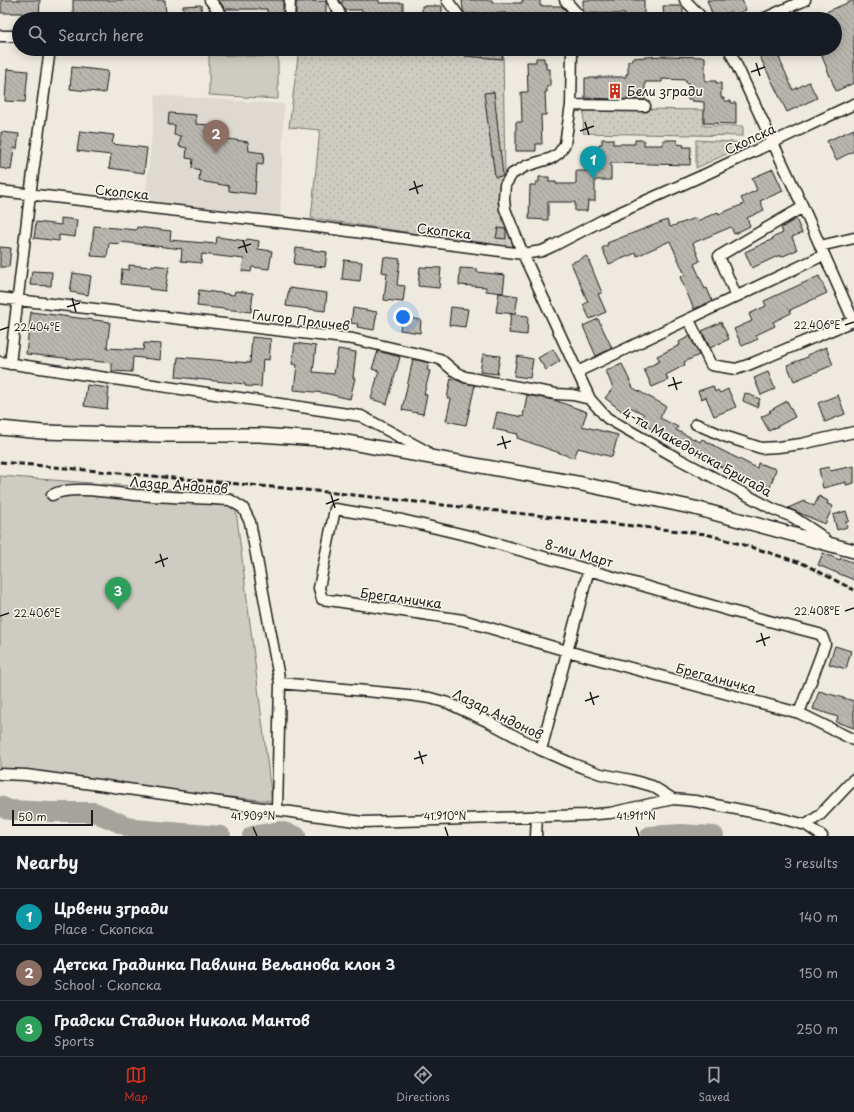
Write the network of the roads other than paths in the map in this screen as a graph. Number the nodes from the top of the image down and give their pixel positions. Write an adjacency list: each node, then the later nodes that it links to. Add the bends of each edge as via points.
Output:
1 (210, 0): 8 (street)
2 (290, 0): 9 (street)
3 (332, 0): 10 (street)
4 (447, 0): 11 (street)
5 (565, 0): 12 (street)
6 (685, 0): 13 (street)
7 (804, 0): 14 (street)
8 (219, 12)
9 (289, 12)
10 (339, 12)
11 (456, 12)
12 (576, 12)
13 (696, 12)
14 (778, 12)
15 (0, 36): 16 (street)
16 (12, 36)
17 (49, 56): 25 (street)
18 (572, 56): 21 (street)
19 (732, 56): 23 (street)
20 (854, 104): 23 (street, Скопска)
21 (571, 105): 22 (street); 29 (street, 4-та Македонска Бригада, via 564,144 559,153 552,158 518,169 505,185 505,209)
22 (645, 106)
23 (773, 143): 26 (street); 29 (street, Скопска, via 618,213 542,251)
24 (0, 191): 25 (street, Скопска)
25 (30, 195): 29 (street, Скопска, via 295,224); 32 (street)
26 (803, 207): 28 (street); 30 (street, via 720,256)
27 (854, 238): 28 (street)
28 (822, 251): 30 (street); 34 (street)
29 (524, 254): 36 (street, 4-та Македонска Бригада)
30 (736, 296): 33 (street)
31 (0, 298): 32 (street, Глигор Прличев)
32 (18, 300): 35 (street); 37 (street, Глигор Прличев, via 354,339 440,359 465,377)
33 (689, 320): 34 (street, via 711,365 736,369); 36 (street)
34 (854, 322)
35 (5, 363): 41 (street, via 361,416 426,452)
36 (577, 372): 37 (street, 4-та Македонска Бригада)
37 (590, 399): 43 (street, 4-та Македонска Бригада, via 607,418 793,517)
38 (696, 424): 40 (street, via 761,448 801,444)
39 (0, 428): 41 (street, via 158,435 259,435 334,440)
40 (854, 432)
41 (428, 457): 43 (street, via 582,484 695,508)
42 (52, 495): 48 (street, Лазар Андонов, via 66,491 96,491 230,500 243,508 250,522)
43 (829, 543): 44 (street)
44 (854, 551)
45 (589, 569): 46 (street, 8-ми Март, via 402,520 335,509 319,588); 47 (street); 49 (street, 8-ми Март, via 822,636 825,644)
46 (322, 599): 47 (street, Брегалничка, via 463,620)
47 (567, 651): 49 (street, Брегалничка); 51 (street)
48 (280, 683): 51 (street, Лазар Андонов, via 430,698 448,703); 55 (street, Лазар Андонов)
49 (798, 713): 50 (street, Брегалничка)
50 (854, 740)
51 (541, 750): 54 (street, Лазар Андонов, via 594,771 652,786)
52 (0, 774): 55 (street, Лазар Андонов, via 26,775)
53 (854, 779): 57 (street, via 820,815)
54 (673, 799): 56 (street, Лазар Андонов, via 610,813); 57 (street, Лазар Андонов, via 695,800)
55 (277, 810): 56 (street, Лазар Андонов, via 362,822)
56 (536, 816): 58 (street)
57 (806, 825): 59 (street, Лазар Андонов)
58 (536, 836)
59 (822, 836)

